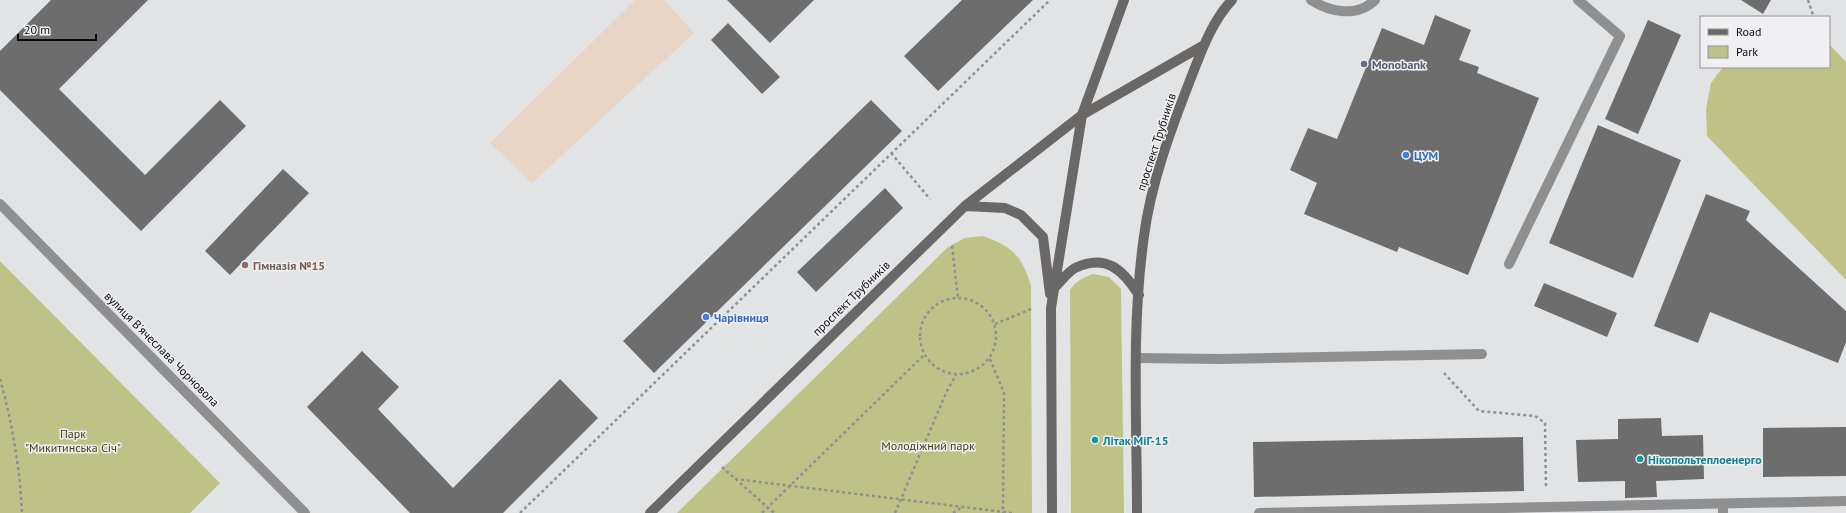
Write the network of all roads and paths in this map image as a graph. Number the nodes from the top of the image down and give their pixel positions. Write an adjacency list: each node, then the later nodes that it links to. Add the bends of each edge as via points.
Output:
1 (1050, 0): 11 (path)
2 (1124, 0): 10 (main road)
3 (1232, 0): 9 (main road, проспект Трубників)
4 (1311, 0): 5 (street, via 1336,12 1358,11)
5 (1375, 0)
6 (1578, 0): 16 (street, via 1620,36)
7 (1808, 0): 8 (path)
8 (1812, 15)
9 (1204, 45): 10 (main road, проспект Трубників); 18 (main road, проспект Трубників, via 1178,110 1154,183 1144,235)
10 (1082, 115): 14 (main road, проспект Трубників); 17 (main road)
11 (891, 153): 12 (path); 43 (path)
12 (930, 199)
13 (0, 204): 42 (street, вулиця В'ячеслава Чорновола)
14 (965, 206): 20 (main road, via 1005,208 1021,215 1043,237); 30 (main road, проспект Трубників)
15 (952, 245): 19 (path)
16 (1509, 264)
17 (1054, 287): 18 (main road, via 1074,269 1095,262 1111,266 1128,277); 20 (main road)
18 (1139, 295): 25 (main road, проспект Трубників, via 1136,314)
19 (958, 298): 22 (path, via 970,299 981,305); 24 (path, via 945,300 933,306 925,316 920,329)
20 (1051, 308): 50 (main road)
21 (1031, 309): 22 (path)
22 (995, 324): 26 (path, via 997,336)
23 (1482, 354): 25 (street)
24 (924, 355): 28 (path, via 932,365 943,372); 32 (path)
25 (1137, 358): 51 (main road, проспект Трубників)
26 (990, 359): 28 (path, via 981,368 969,374); 39 (path, via 1004,393)
27 (1442, 371): 38 (path, via 1479,411 1535,416 1545,423)
28 (956, 375): 33 (path)
29 (0, 379): 41 (path, via 8,406)
30 (708, 454): 31 (path); 44 (main road, проспект Трубників)
31 (735, 478): 32 (path); 36 (path)
32 (791, 486): 33 (path); 36 (path)
33 (901, 499): 35 (path); 47 (path)
34 (1846, 501): 37 (street)
35 (962, 507): 39 (path); 48 (path)
36 (768, 508): 45 (path); 46 (path)
37 (1723, 508): 38 (street)
38 (1546, 510): 40 (street)
39 (1003, 512): 49 (path)
40 (1303, 512): 52 (street)
41 (22, 513)
42 (305, 513)
43 (520, 513)
44 (650, 513)
45 (762, 513)
46 (774, 513)
47 (895, 513)
48 (953, 513)
49 (1012, 513)
50 (1052, 513)
51 (1137, 513)
52 (1259, 513)

